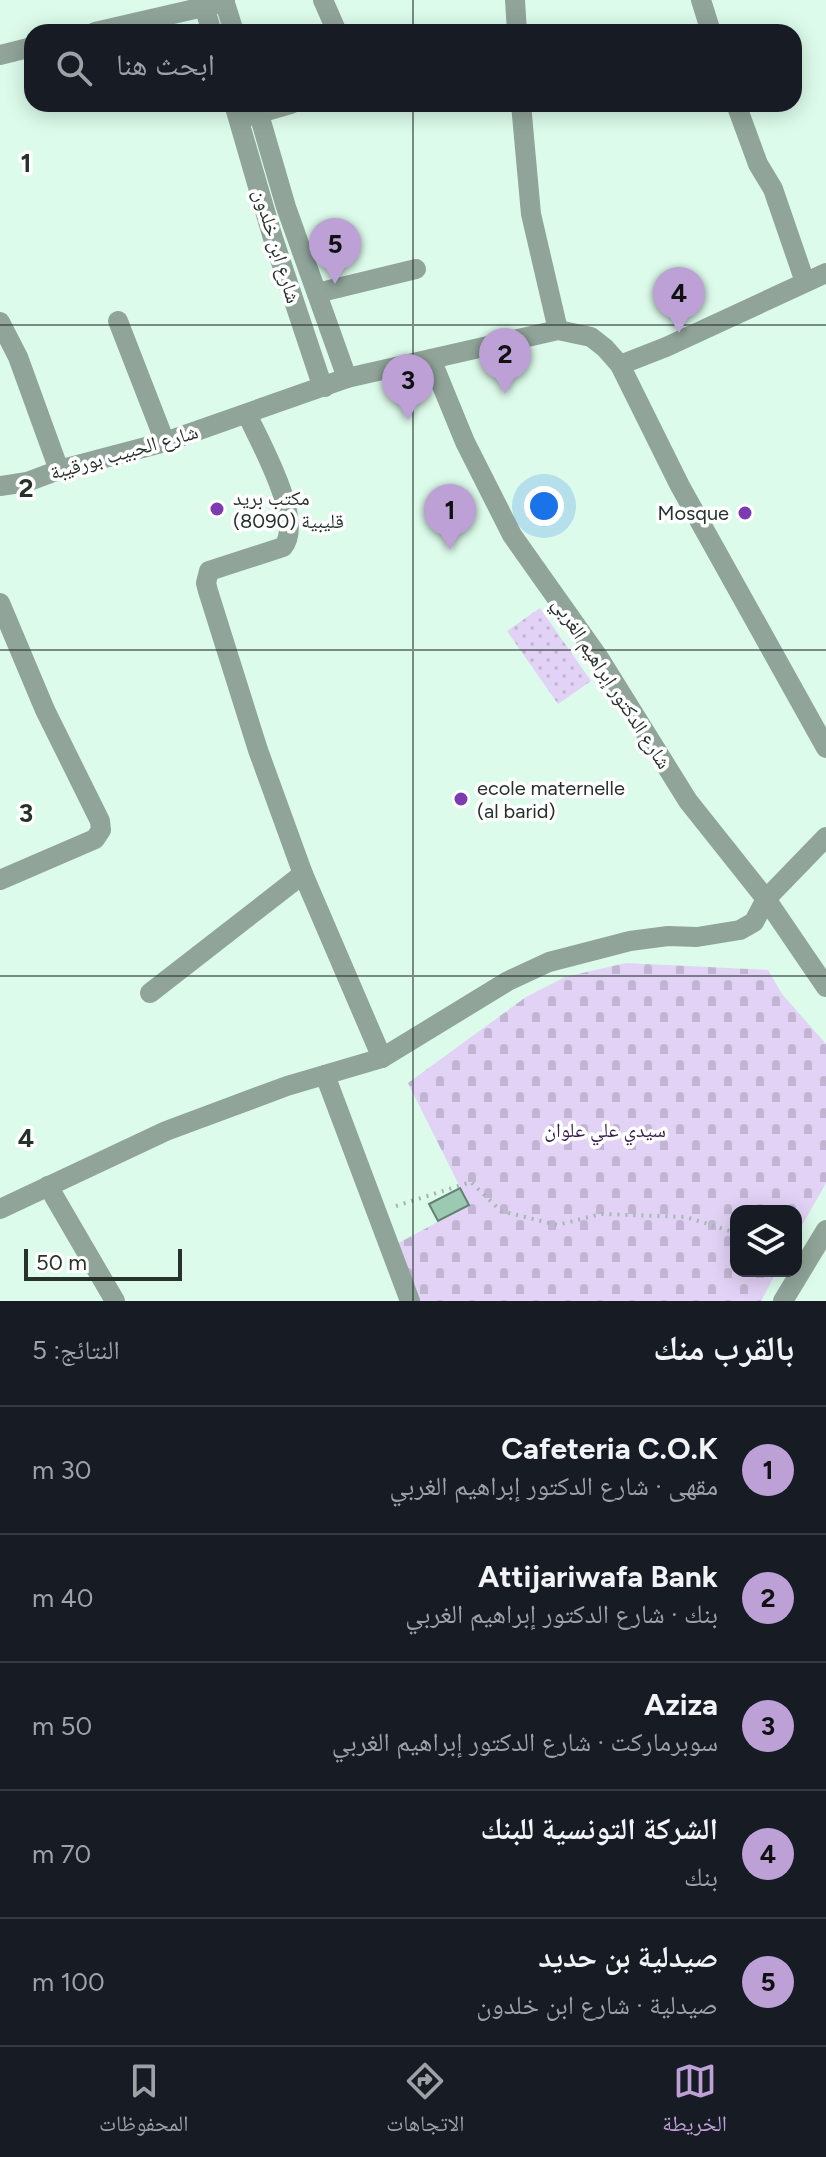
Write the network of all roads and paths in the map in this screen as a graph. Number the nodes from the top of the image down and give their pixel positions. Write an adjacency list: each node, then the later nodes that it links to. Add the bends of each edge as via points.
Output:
1 (323, 0): 9 (street)
2 (515, 0): 10 (street)
3 (701, 0): 11 (street)
4 (225, 1): 5 (street); 8 (street)
5 (203, 3): 6 (street); 7 (street)
6 (125, 24)
7 (210, 24)
8 (232, 24)
9 (334, 24)
10 (516, 24)
11 (708, 24)
12 (24, 49): 13 (street)
13 (0, 55)
14 (247, 112): 28 (street, شارع ابن خلدون, via 277,249)
15 (248, 112): 21 (street, شارع ابن خلدون)
16 (522, 112): 24 (street, via 531,214)
17 (739, 112): 20 (street)
18 (416, 269): 21 (street)
19 (826, 273): 20 (street)
20 (805, 282): 26 (street)
21 (317, 293): 27 (street, شارع ابن خلدون)
22 (118, 321): 30 (street)
23 (0, 322): 31 (street)
24 (558, 330): 25 (street, شارع الحبيب بورقيبة); 26 (street, via 591,337)
25 (431, 359): 27 (street, شارع الحبيب بورقيبة); 38 (street, شارع الدكتور إبراهيم الغربي, via 512,535 599,658 688,801)
26 (620, 365): 34 (street, via 680,486)
27 (347, 378): 28 (street, شارع الحبيب بورقيبة)
28 (325, 387): 29 (street, شارع الحبيب بورقيبة)
29 (247, 414): 30 (street, شارع الحبيب بورقيبة); 36 (street, via 286,503 289,541 209,571 206,583)
30 (165, 442): 31 (street, شارع الحبيب بورقيبة)
31 (59, 470): 32 (street, شارع الحبيب بورقيبة)
32 (0, 486)
33 (0, 603): 37 (street, via 101,826 95,839)
34 (826, 748)
35 (826, 837): 38 (street)
36 (303, 874): 40 (street); 41 (street)
37 (0, 880)
38 (766, 899): 39 (street, شارع الدكتور إبراهيم الغربي); 41 (street, via 754,922 740,930 630,941 549,962)
39 (826, 987)
40 (150, 993)
41 (382, 1058): 42 (street)
42 (325, 1075): 43 (street, via 166,1131); 45 (street)
43 (48, 1186): 44 (street); 48 (street)
44 (0, 1209)
45 (375, 1213): 47 (path, via 471,1182 501,1211 557,1225 601,1214 686,1217); 49 (street)
46 (826, 1230): 50 (street)
47 (730, 1231)
48 (115, 1301)
49 (410, 1301)
50 (783, 1301)

